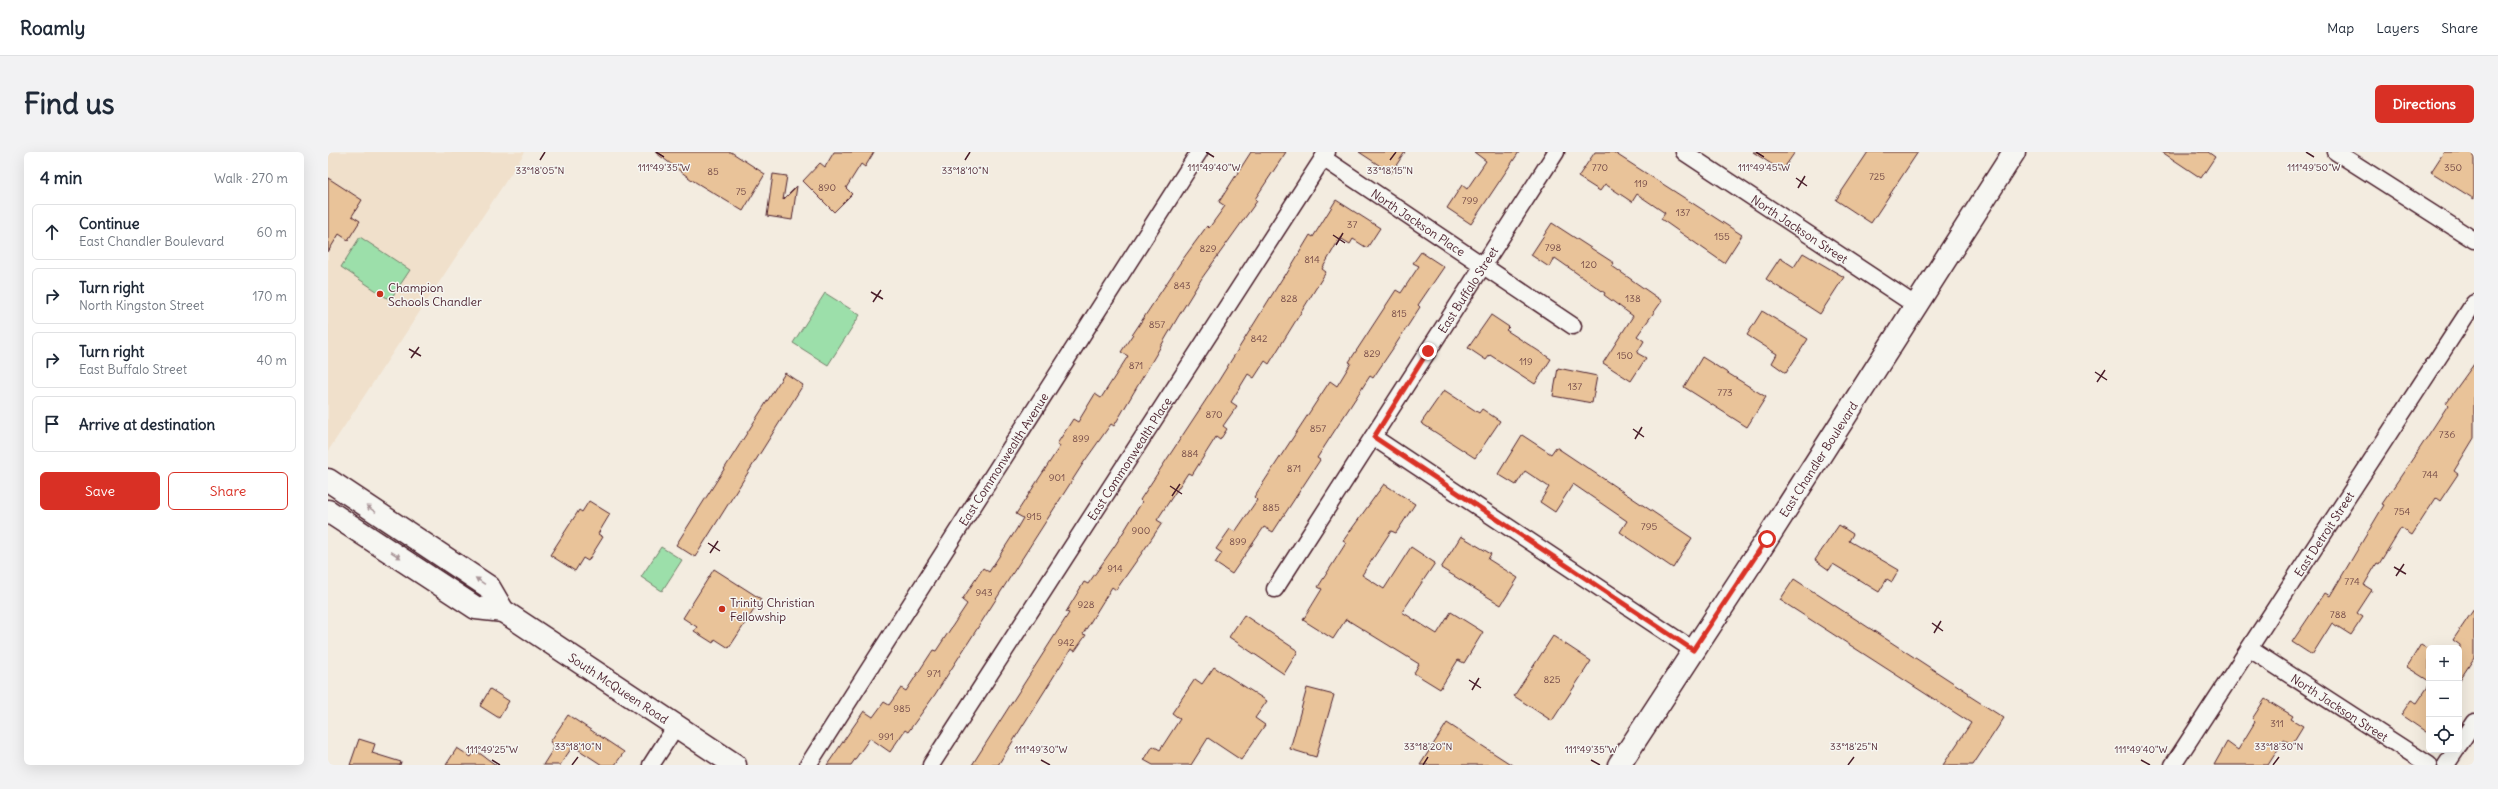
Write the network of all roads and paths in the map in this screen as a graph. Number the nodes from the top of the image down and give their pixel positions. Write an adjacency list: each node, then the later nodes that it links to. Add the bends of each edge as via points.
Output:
1 (1199, 152): 25 (street, East Commonwealth Avenue)
2 (1556, 152): 8 (street, East Buffalo Street)
3 (1684, 152): 10 (street, North Jackson Street)
4 (2014, 152): 10 (main road, East Chandler Boulevard)
5 (2336, 152): 7 (street)
6 (1325, 155): 8 (street, North Jackson Place); 26 (street, East Commonwealth Place)
7 (2474, 240)
8 (1483, 266): 11 (street, North Jackson Place); 12 (street, East Buffalo Street)
9 (2474, 303): 17 (street, East Detroit Street)
10 (1915, 305): 18 (main road, East Chandler Boulevard, via 1767,539)
11 (1573, 326)
12 (1374, 437): 15 (street, East Buffalo Street); 18 (street)
13 (328, 480): 16 (main road, South McQueen Road, one-way to 13, via 490,587)
14 (328, 511): 16 (main road, South McQueen Road, one-way to 16, via 476,608)
15 (1275, 589)
16 (503, 611): 20 (main road, South McQueen Road)
17 (2250, 649): 28 (street, East Detroit Street); 29 (street, North Jackson Street)
18 (1693, 650): 27 (main road, East Chandler Boulevard)
19 (2474, 722): 21 (street)
20 (676, 726): 23 (street); 24 (main road, South McQueen Road)
21 (2462, 740)
22 (2454, 753): 30 (street)
23 (651, 765)
24 (735, 765)
25 (808, 765)
26 (931, 765)
27 (1619, 765)
28 (2173, 765)
29 (2429, 765)
30 (2446, 765)

